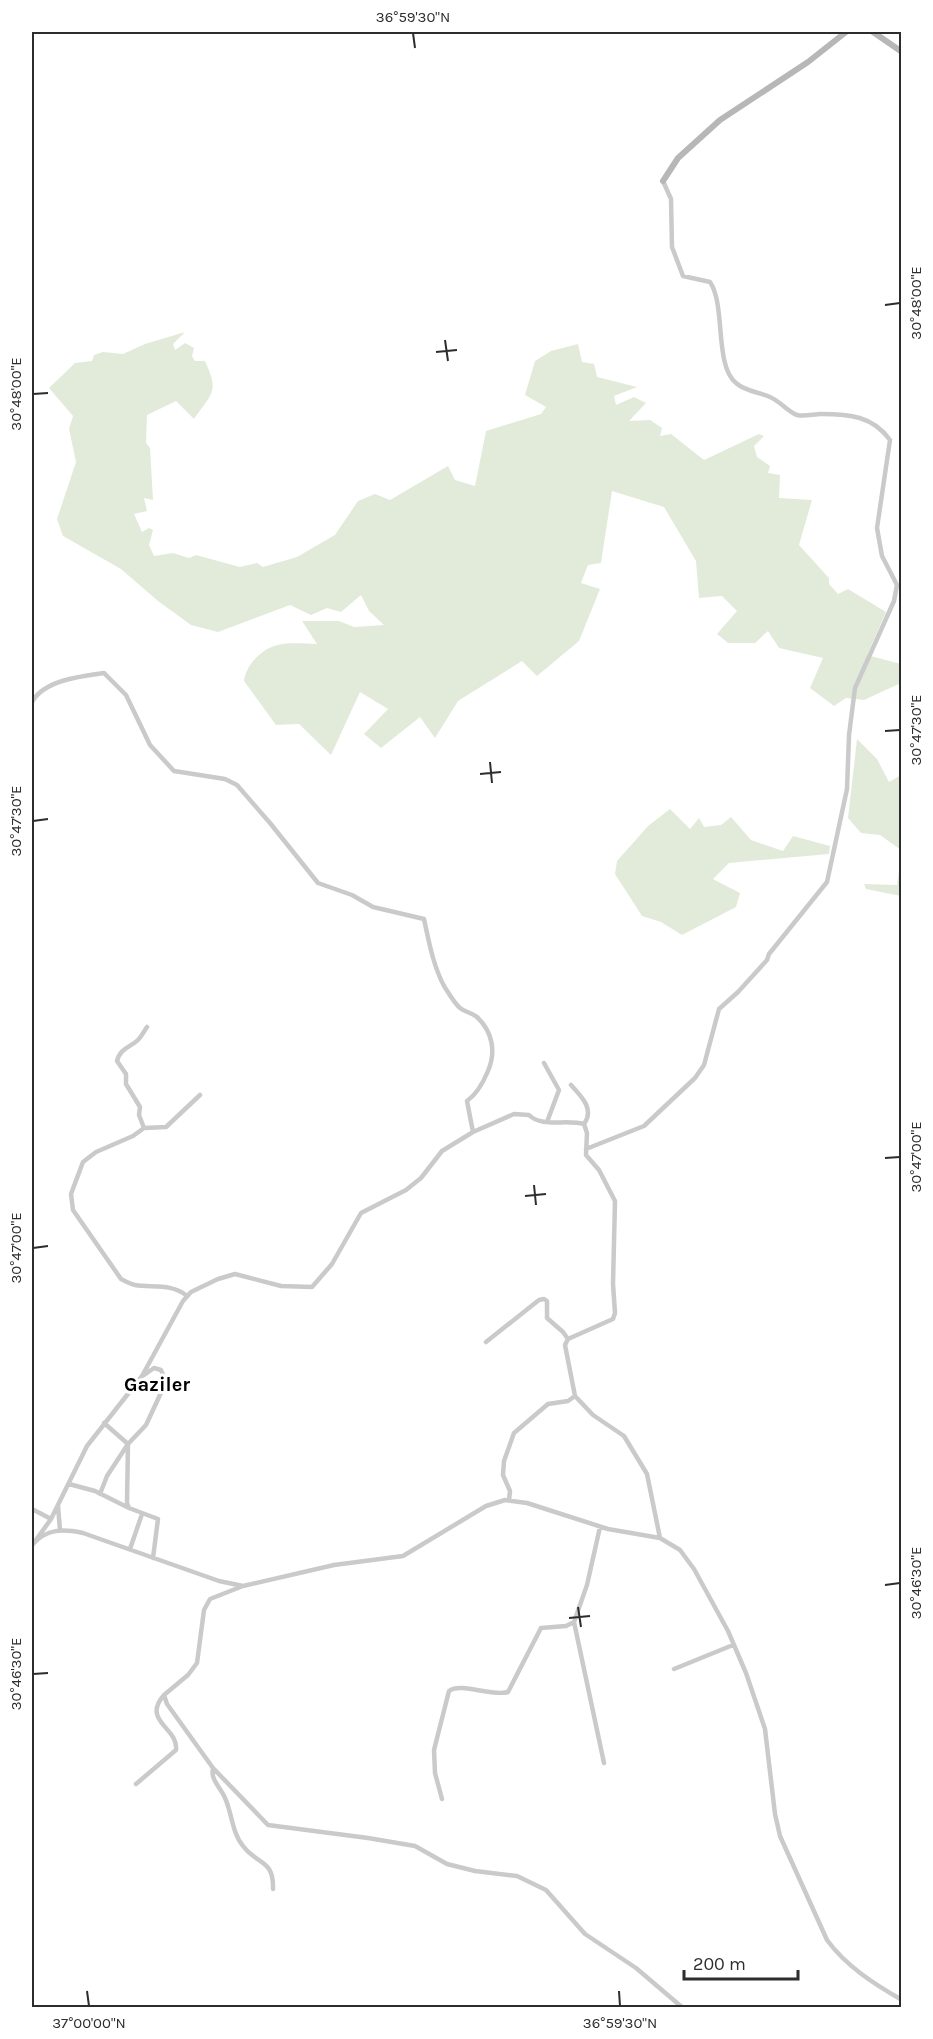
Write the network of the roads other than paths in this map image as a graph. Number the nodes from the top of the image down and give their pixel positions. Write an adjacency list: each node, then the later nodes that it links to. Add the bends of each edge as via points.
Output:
1 (846, 32): 4 (street, via 720,120 678,158)
2 (873, 32): 3 (street)
3 (902, 52)
4 (663, 181): 14 (street, via 671,199 676,262 682,276 710,282 717,292 724,353 736,383 770,396 798,415 840,414 868,420 890,440 877,528 882,556 897,585 894,601 855,688 847,789 827,882 767,960 719,1009 704,1065 695,1078 644,1126)
5 (32, 702): 13 (street, via 35,694 69,677 104,673 126,695 150,745 174,771 225,779 237,785 318,883 373,907 424,919 434,965 445,987 460,1008 475,1015 486,1027 492,1044 494,1057 487,1074 476,1095 467,1101)
6 (147, 1027): 12 (street, via 117,1061 140,1107)
7 (544, 1063): 10 (street, via 559,1090)
8 (571, 1085): 11 (street, via 585,1101 588,1112)
9 (200, 1095): 12 (street, via 166,1127)
10 (548, 1122): 11 (street); 13 (street, via 514,1114)
11 (584, 1125): 14 (street)
12 (144, 1128): 15 (street, via 83,1162 71,1194 73,1210 121,1279 133,1285 169,1288)
13 (473, 1132): 15 (street, via 442,1151 406,1190 361,1213 332,1264 312,1287 281,1286 235,1274)
14 (586, 1149): 16 (street, via 615,1201 615,1313 613,1319)
15 (187, 1296): 18 (street)
16 (568, 1339): 17 (street, via 547,1318 544,1299); 19 (street, via 565,1345)
17 (486, 1342)
18 (142, 1376): 20 (street); 21 (street, via 154,1368 161,1370 165,1388 147,1425)
19 (575, 1396): 24 (street, via 542,1407 510,1439 503,1475 510,1491); 32 (street, via 593,1415 624,1436 647,1474)
20 (104, 1423): 21 (street); 22 (street, via 87,1446)
21 (128, 1444): 23 (street); 26 (street)
22 (69, 1484): 23 (street); 25 (street)
23 (100, 1494): 26 (street)
24 (509, 1500): 30 (street); 36 (street, via 486,1506 403,1556 334,1565)
25 (58, 1506): 29 (street); 31 (street)
26 (129, 1508): 28 (street)
27 (32, 1509): 29 (street)
28 (142, 1514): 34 (street); 35 (street, via 158,1519)
29 (51, 1519): 33 (street)
30 (600, 1527): 32 (street); 37 (street)
31 (60, 1530): 33 (street); 34 (street, via 83,1533)
32 (660, 1538): 38 (street, via 680,1550 694,1569)
33 (33, 1543)
34 (130, 1549): 35 (street)
35 (153, 1558): 36 (street)
36 (243, 1586): 40 (street, via 210,1599 204,1610 197,1663)
37 (574, 1622): 41 (street); 44 (street, via 541,1628 508,1692 455,1688 449,1691 434,1750)
38 (733, 1645): 39 (street); 46 (street, via 765,1729 780,1836 827,1940 848,1964)
39 (674, 1669)
40 (164, 1695): 42 (street); 43 (street, via 157,1715 177,1748)
41 (604, 1763)
42 (213, 1768): 45 (street, via 213,1777 227,1800 239,1840 268,1866); 47 (street, via 268,1825 415,1846 447,1864 518,1875 546,1890 585,1934 636,1968)
43 (136, 1785)
44 (442, 1799)
45 (273, 1889)
46 (902, 2000)
47 (683, 2007)

